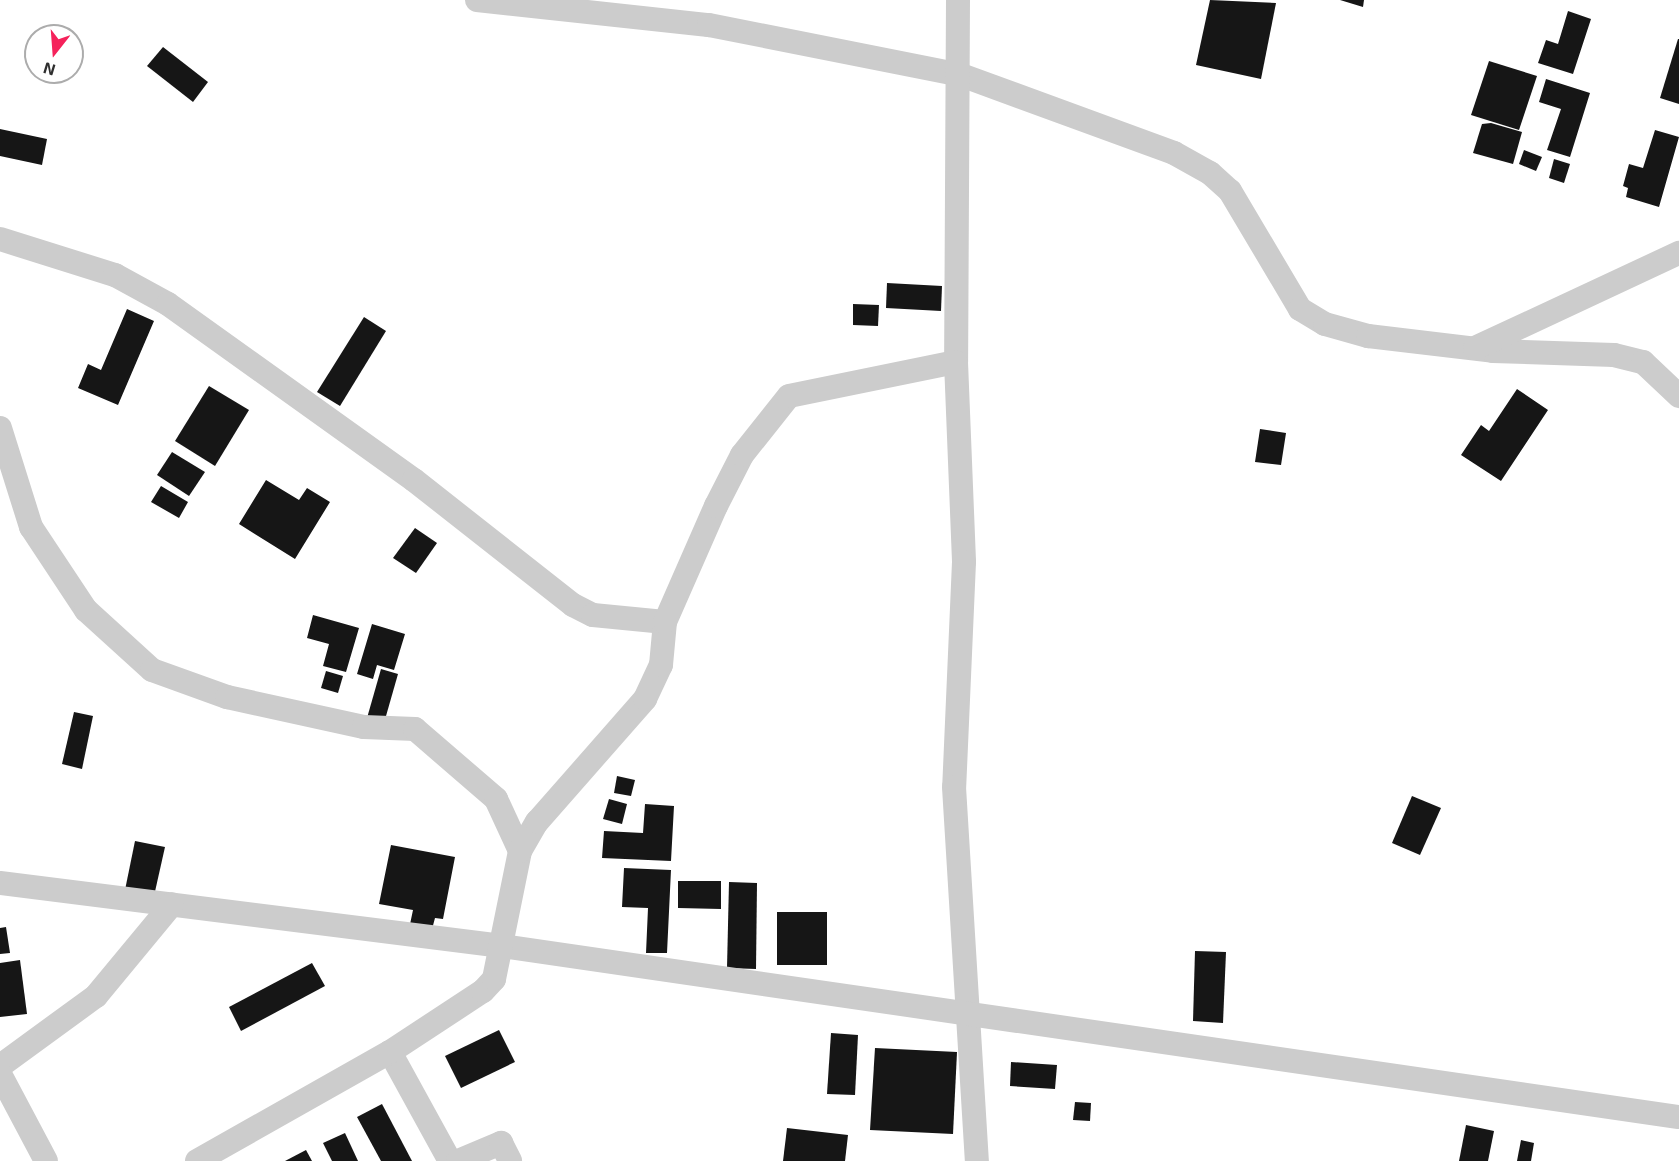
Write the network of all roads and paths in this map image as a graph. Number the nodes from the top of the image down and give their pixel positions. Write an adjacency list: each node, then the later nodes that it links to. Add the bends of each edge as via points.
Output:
1 (477, 0): 3 (street, via 709,25)
2 (958, 0): 3 (street)
3 (961, 75): 6 (street, via 1174,153 1210,173 1230,191 1300,309 1325,324 1368,336); 7 (street)
4 (0, 239): 10 (street, via 115,275 168,304 424,487 573,605 605,617)
5 (1679, 253): 6 (street)
6 (1476, 348): 8 (street, via 1553,357 1614,355 1643,362)
7 (956, 362): 10 (street, via 789,396 742,455); 15 (street, via 964,562 954,787)
8 (1679, 396)
9 (1, 433): 11 (street, via 31,528 86,610 152,670 227,697 364,727 415,729 496,799)
10 (665, 622): 11 (street, via 661,664 645,699 537,822)
11 (520, 851): 14 (street)
12 (0, 883): 13 (street)
13 (172, 904): 14 (street); 17 (street, via 96,996)
14 (502, 946): 15 (street); 16 (street, via 494,979 483,991)
15 (967, 1016): 19 (street); 25 (street)
16 (390, 1052): 21 (street); 22 (street)
17 (0, 1066)
18 (0, 1074): 20 (street)
19 (1679, 1117)
20 (46, 1161)
21 (197, 1161)
22 (450, 1161)
23 (458, 1161): 24 (street, via 501,1143)
24 (510, 1161)
25 (977, 1161)

